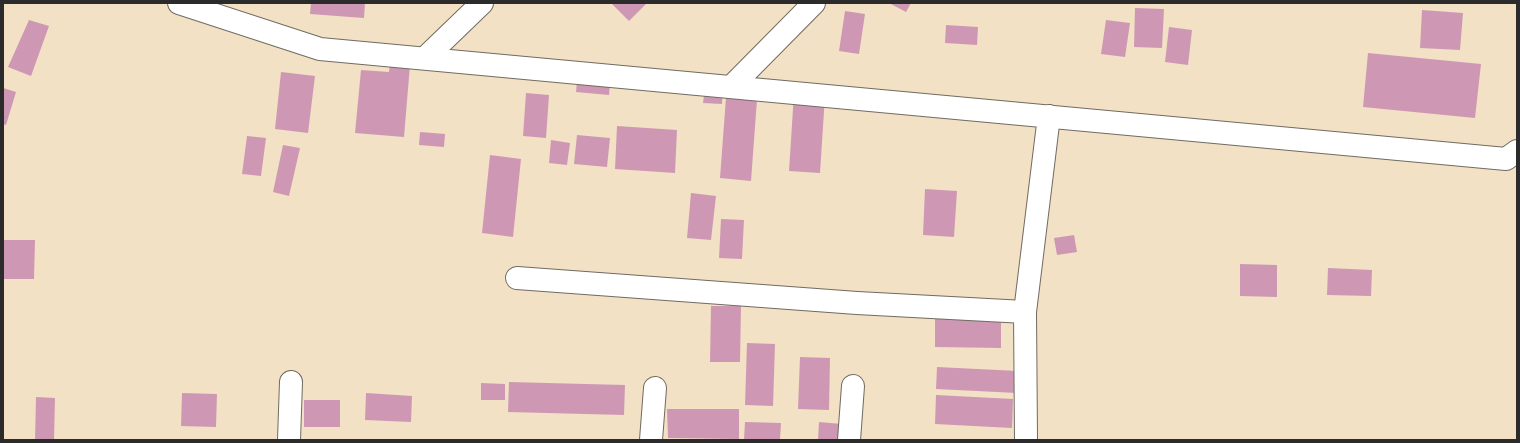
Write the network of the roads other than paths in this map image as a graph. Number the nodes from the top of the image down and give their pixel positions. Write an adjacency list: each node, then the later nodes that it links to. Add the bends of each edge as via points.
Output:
1 (179, 3): 4 (street, via 320,49)
2 (482, 3): 4 (street)
3 (814, 3): 5 (street)
4 (425, 58): 5 (street)
5 (731, 87): 6 (street)
6 (1049, 116): 7 (street, via 1506,159); 9 (street)
7 (1517, 151)
8 (516, 278): 9 (street, via 857,303)
9 (1025, 312): 16 (street)
10 (291, 382): 13 (street)
11 (853, 386): 15 (street)
12 (655, 388): 14 (street)
13 (289, 440)
14 (651, 440)
15 (850, 440)
16 (1026, 440)

